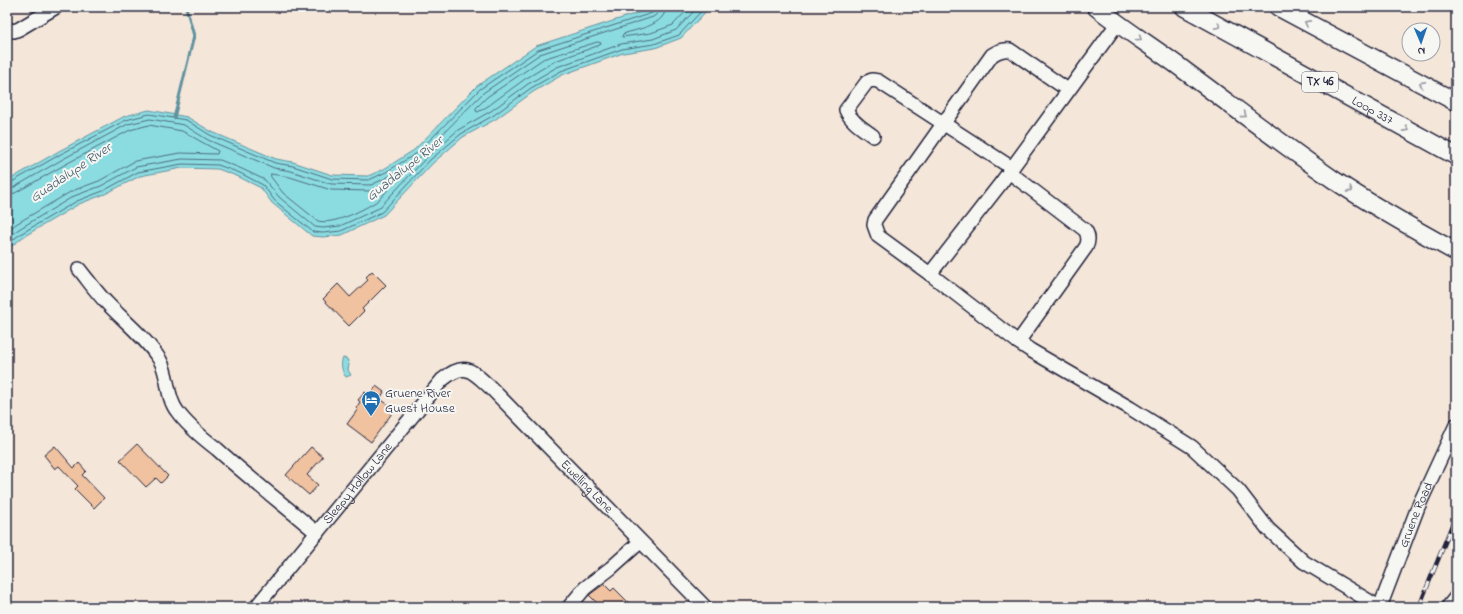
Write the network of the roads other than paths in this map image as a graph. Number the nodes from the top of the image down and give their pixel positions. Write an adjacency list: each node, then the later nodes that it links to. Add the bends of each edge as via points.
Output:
1 (56, 7): 6 (street, via 19,29)
2 (1096, 7): 5 (main road)
3 (1184, 7): 11 (main road, Loop 337 / TX 46, one-way to 11)
4 (1278, 7): 8 (main road, one-way to 4)
5 (1117, 24): 7 (street); 13 (main road, one-way to 13, via 1334,180 1388,215)
6 (7, 29)
7 (1068, 90): 9 (street, via 1010,50 1001,50 992,55); 12 (street)
8 (1456, 102)
9 (944, 124): 10 (street, via 878,81 872,80 867,82 846,110 852,120); 12 (street); 15 (street, via 875,220 874,225 878,236)
10 (873, 136)
11 (1456, 156)
12 (1010, 170): 15 (street); 16 (street, via 1088,235 1086,247)
13 (1456, 252)
14 (79, 269): 19 (street, via 106,302 151,347 161,362 172,404 177,412 236,466)
15 (930, 274): 16 (street)
16 (1018, 342): 25 (street, via 1192,447 1238,490 1268,529 1293,553)
17 (466, 369): 19 (street, Sleepy Hollow Lane, via 452,372 442,380); 20 (street, Ewelling Lane, via 491,388)
18 (1456, 425): 25 (street, Gruene Road, via 1418,507)
19 (317, 533): 22 (street, Sleepy Hollow Lane)
20 (640, 542): 23 (street, via 585,588); 24 (street, Ewelling Lane)
21 (1456, 597): 26 (street)
22 (256, 607)
23 (569, 607)
24 (705, 607)
25 (1380, 607)
26 (1448, 607)

